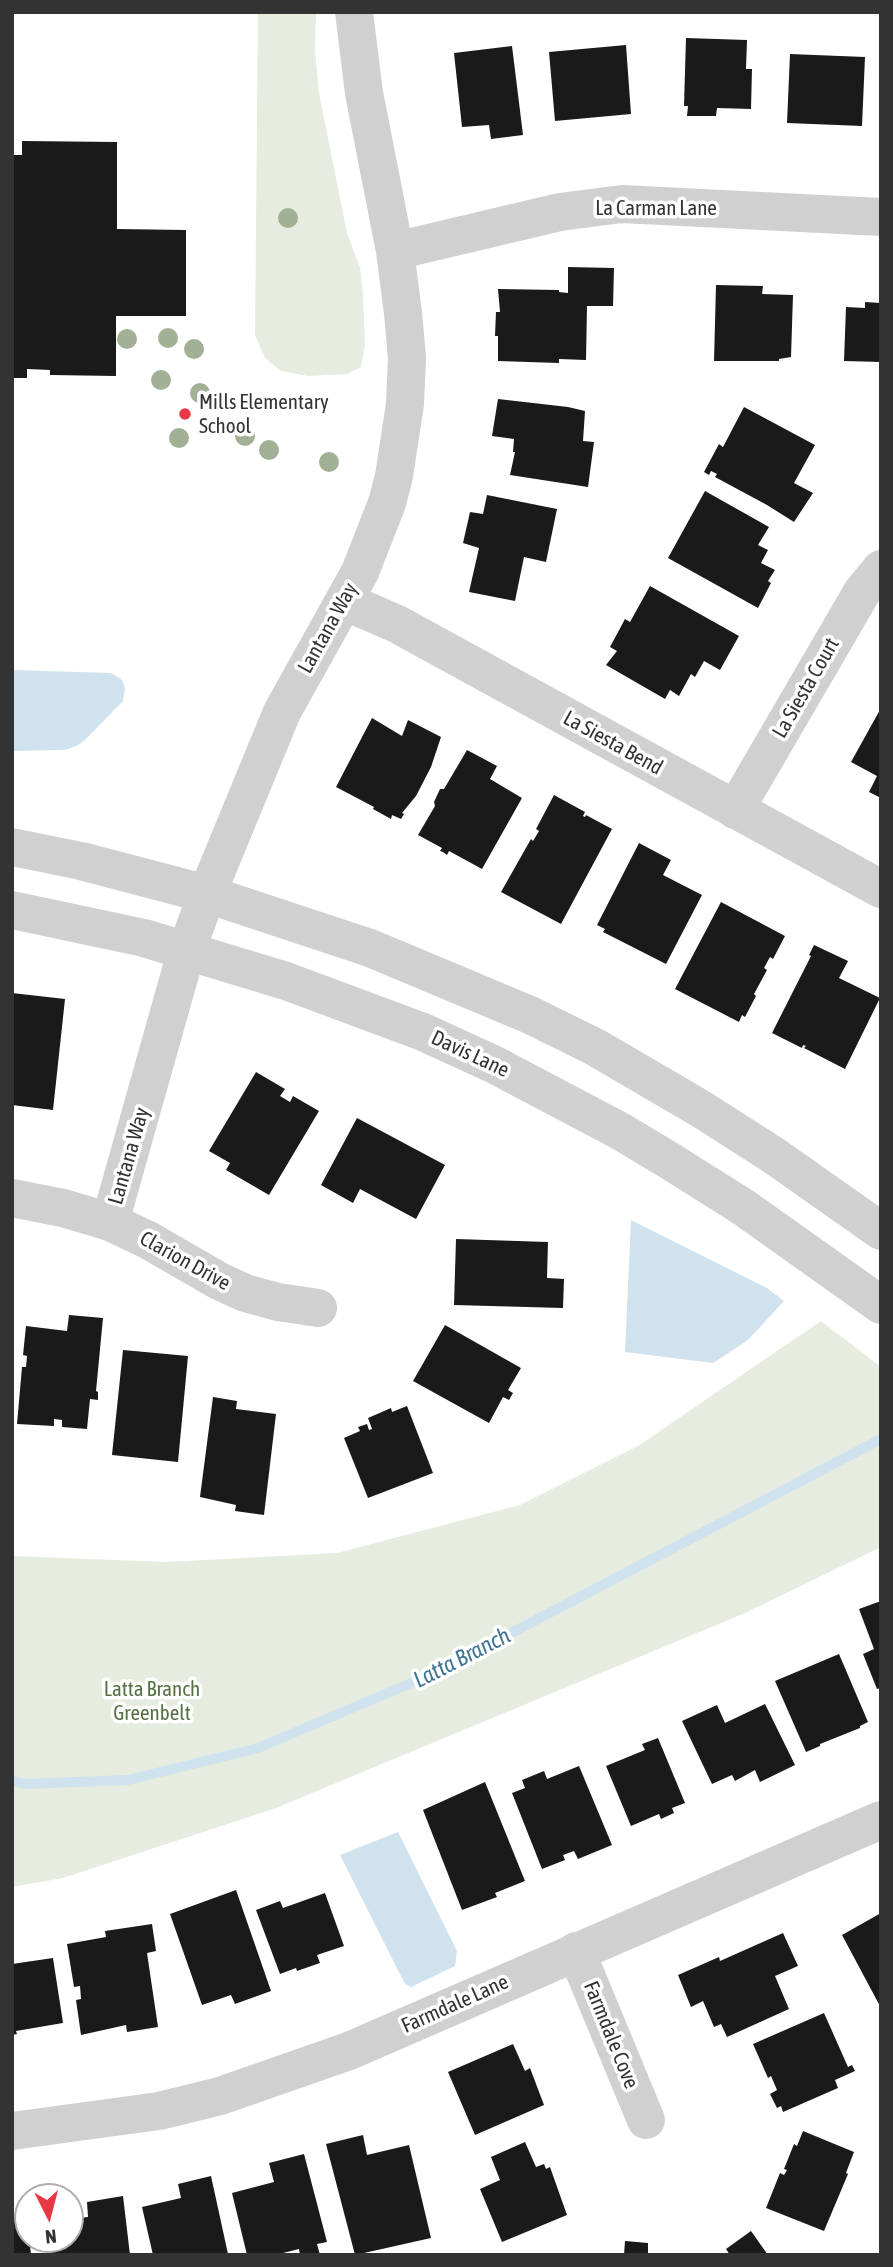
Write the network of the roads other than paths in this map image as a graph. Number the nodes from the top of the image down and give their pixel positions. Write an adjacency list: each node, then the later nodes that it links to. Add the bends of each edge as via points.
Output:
1 (354, 12): 3 (street, Lantana Way, via 364,93)
2 (881, 217): 3 (street, La Carman Lane, via 622,204 560,212)
3 (395, 251): 5 (street, Lantana Way, via 407,358 400,444 387,503)
4 (881, 569): 6 (street, La Siesta Court, via 862,592)
5 (344, 601): 6 (street, La Siesta Bend, via 397,624); 9 (street, Lantana Way, via 282,712)
6 (735, 810): 8 (street, La Siesta Bend)
7 (12, 847): 9 (street)
8 (881, 889)
9 (207, 894): 11 (street, Lantana Way); 14 (street, via 370,948 584,1042 701,1109)
10 (12, 910): 11 (street, Davis Lane)
11 (187, 949): 13 (street, Lantana Way); 15 (street, Davis Lane, via 345,1002 495,1065 691,1174)
12 (12, 1198): 13 (street, Clarion Drive)
13 (110, 1222): 16 (street, Clarion Drive, via 245,1293)
14 (881, 1231)
15 (881, 1305)
16 (318, 1308)
17 (881, 1820): 18 (street, Farmdale Lane)
18 (576, 1951): 19 (street, Farmdale Cove); 20 (street, Farmdale Lane, via 349,2051 220,2096 159,2111)
19 (646, 2120)
20 (12, 2131)

